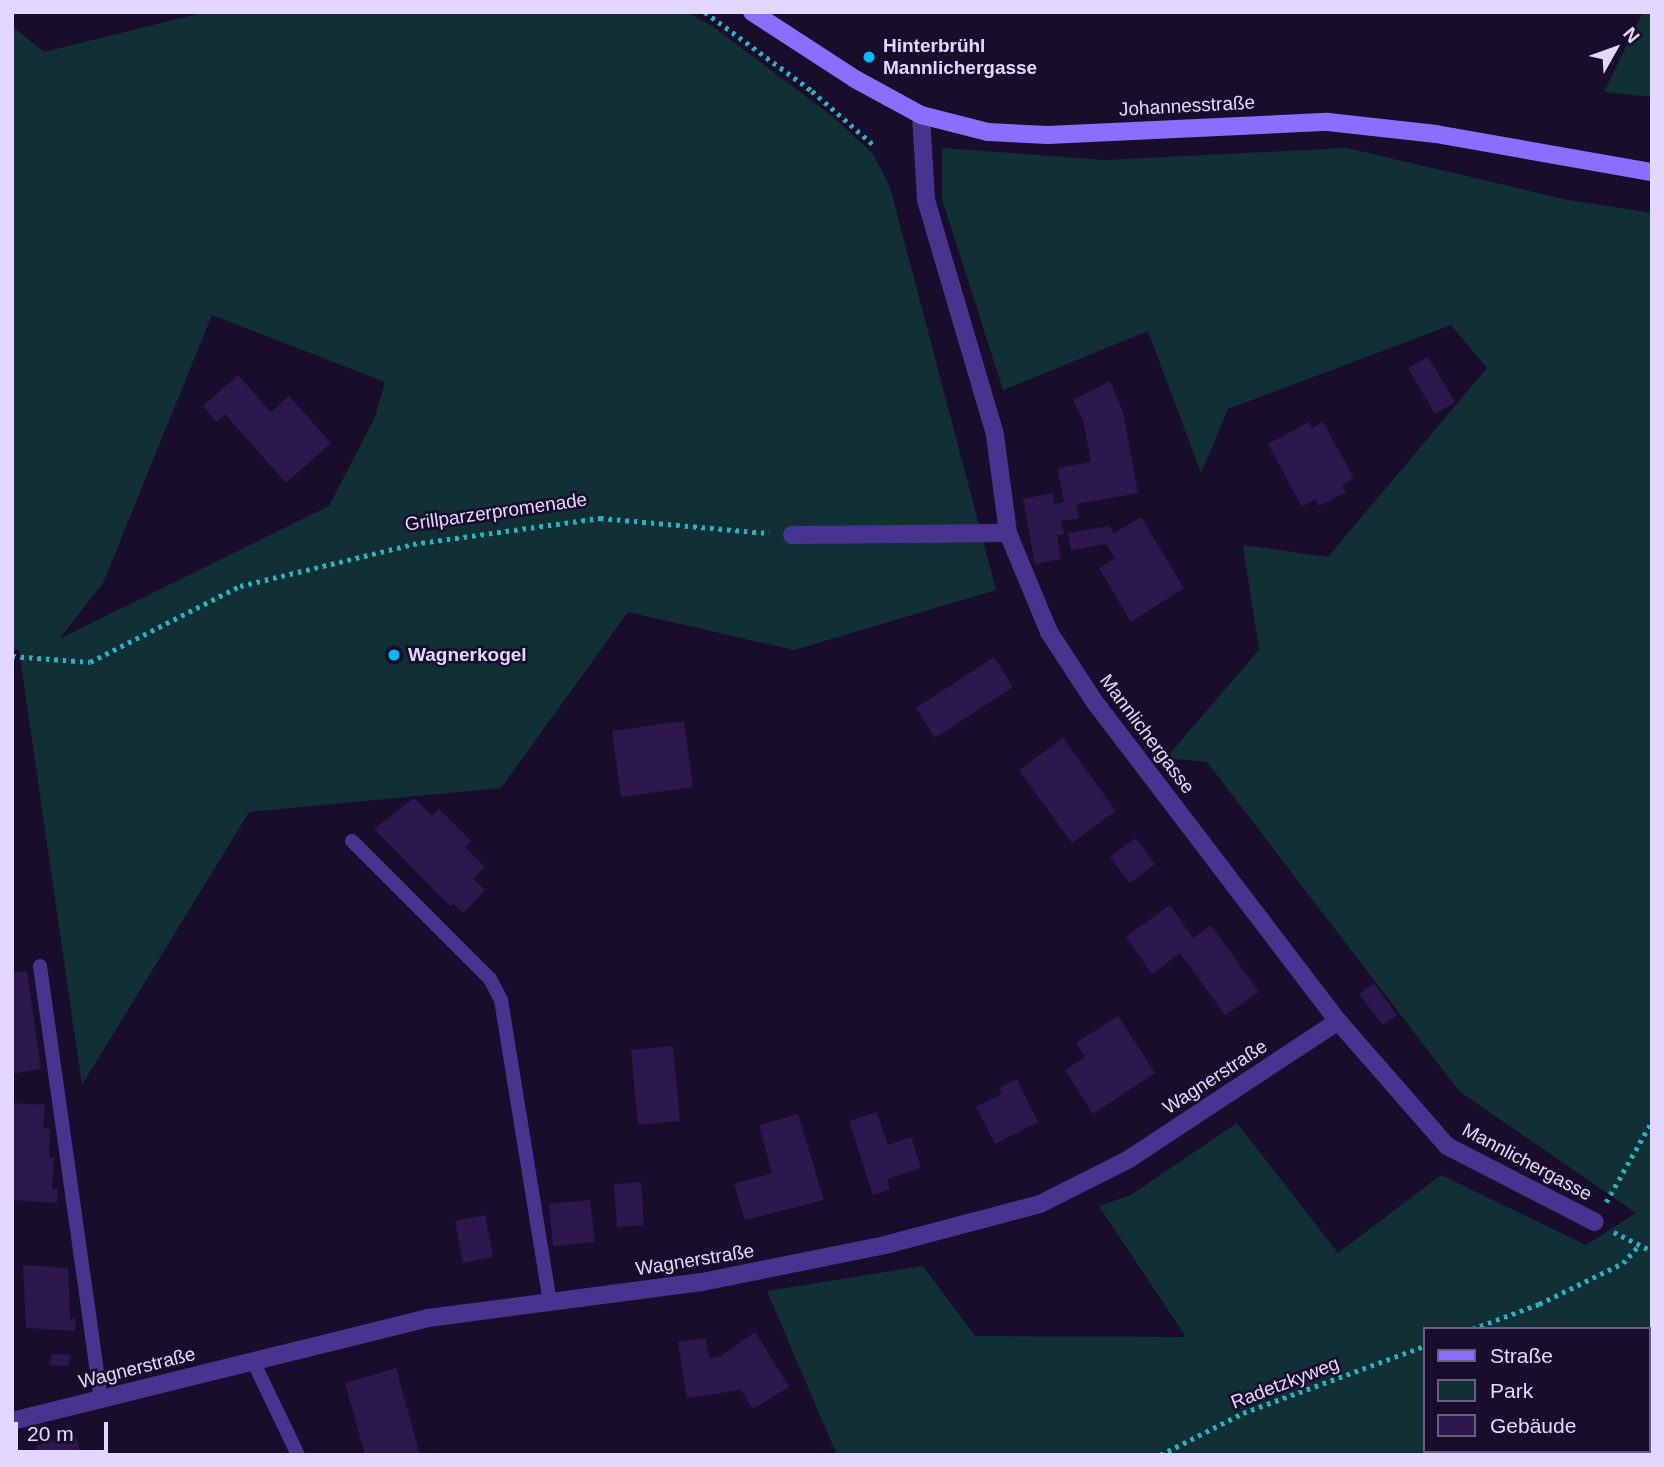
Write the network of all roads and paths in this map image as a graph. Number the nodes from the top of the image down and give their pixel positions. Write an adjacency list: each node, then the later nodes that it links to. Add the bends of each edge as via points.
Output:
1 (705, 12): 4 (path, via 812,91)
2 (752, 12): 3 (main road, Johannesstraße, via 855,79)
3 (921, 115): 5 (main road, Johannesstraße, via 988,132 1048,135 1328,122 1436,134); 6 (street, Mannlichergasse, via 926,200 995,435)
4 (874, 145)
5 (1652, 172)
6 (1008, 533): 7 (street); 11 (street, Mannlichergasse, via 1049,632 1094,701)
7 (792, 535): 8 (path, Grillparzerpromenade, via 600,517 413,544 240,586 90,662)
8 (12, 656)
9 (352, 842): 16 (lane, via 490,979 501,1000)
10 (40, 967): 20 (lane)
11 (1338, 1021): 13 (street, Mannlichergasse, via 1447,1146); 16 (street, Wagnerstraße, via 1129,1159 1040,1204 885,1245 702,1282)
12 (1652, 1121): 13 (path)
13 (1595, 1222): 14 (path)
14 (1640, 1244): 15 (path); 17 (path, via 1623,1263 1539,1304)
15 (1652, 1251)
16 (550, 1302): 19 (street, Wagnerstraße, via 428,1318)
17 (1477, 1327)
18 (1422, 1347): 23 (path, Radetzkyweg, via 1243,1413)
19 (253, 1361): 20 (street, Wagnerstraße); 22 (lane)
20 (101, 1398): 21 (street, Wagnerstraße)
21 (12, 1420)
22 (298, 1455)
23 (1160, 1455)

